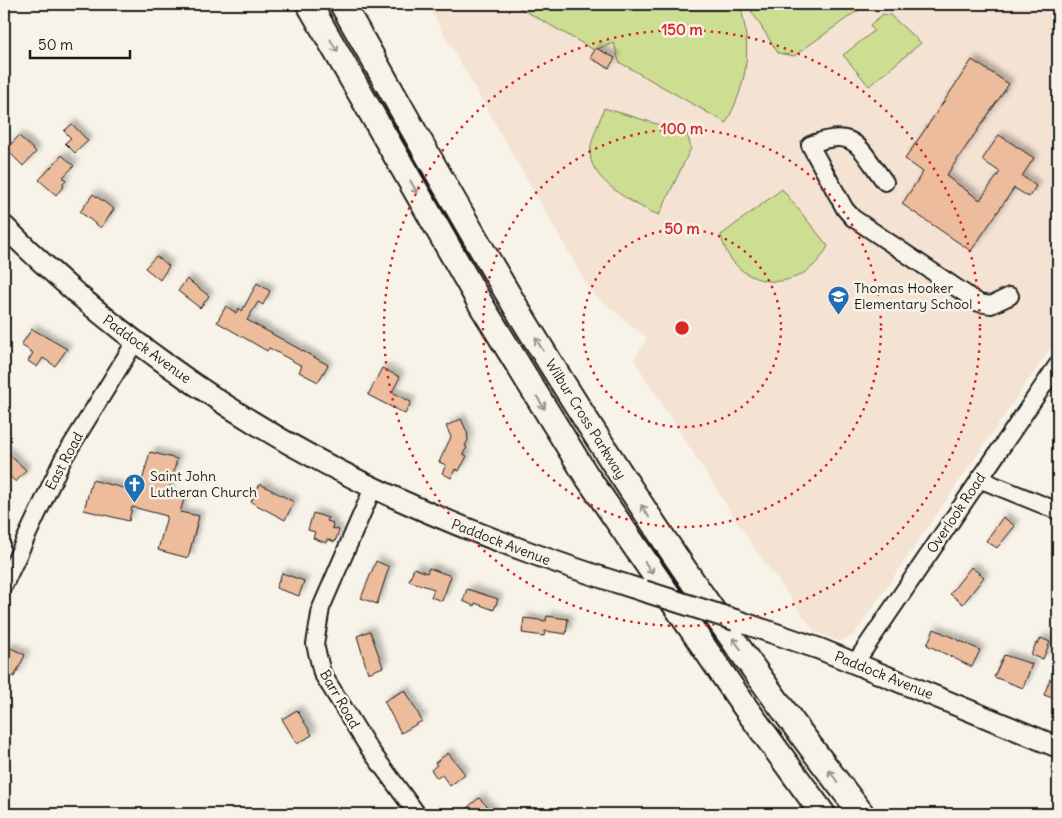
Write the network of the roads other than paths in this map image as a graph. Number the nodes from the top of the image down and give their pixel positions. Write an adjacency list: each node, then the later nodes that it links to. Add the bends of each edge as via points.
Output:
1 (309, 4): 15 (highway, one-way to 15, via 484,308 581,467 750,714)
2 (342, 4): 16 (highway, Wilbur Cross Parkway, one-way to 2, via 701,595 584,417 506,290)
3 (884, 182): 5 (street, via 857,144 849,139 830,137 810,145 853,218 979,304 991,305)
4 (4, 226): 6 (main road, Paddock Avenue, via 75,294)
5 (1010, 296)
6 (135, 342): 9 (main road, Paddock Avenue, via 263,427); 11 (street, East Road, via 63,459)
7 (1058, 364): 8 (street, Overlook Road)
8 (979, 479): 10 (street); 12 (street, Overlook Road)
9 (373, 488): 12 (main road, Paddock Avenue, bridge, via 518,549); 14 (street, Barr Road, via 321,608 315,644 322,673 368,747)
10 (1058, 511)
11 (4, 585)
12 (855, 663): 13 (main road, Paddock Avenue)
13 (1058, 747)
14 (417, 814)
15 (823, 814)
16 (862, 814)

